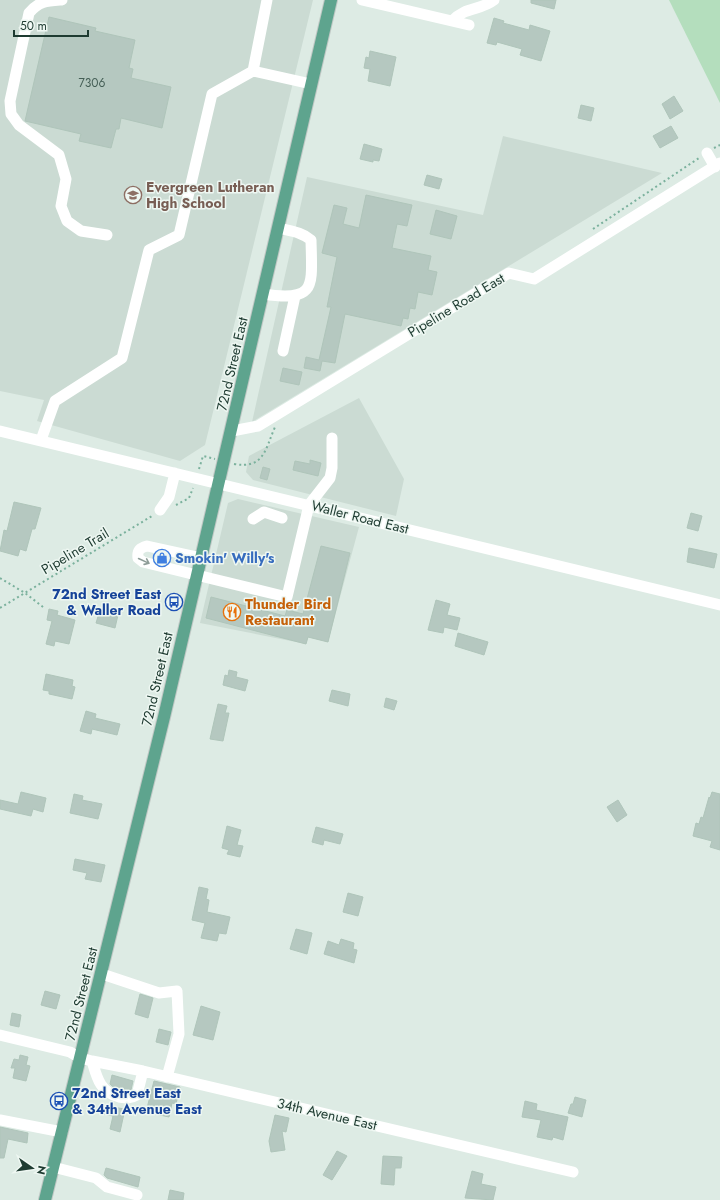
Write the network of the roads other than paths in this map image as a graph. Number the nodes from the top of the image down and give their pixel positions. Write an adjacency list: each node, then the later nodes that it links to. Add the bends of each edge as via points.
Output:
1 (62, 0): 13 (street, via 45,1 29,13 10,101 11,114 19,125 59,155 66,179 61,206 67,221 81,231)
2 (267, 0): 8 (street)
3 (330, 0): 9 (main road, 72nd Street East)
4 (362, 0): 6 (street)
5 (494, 0): 6 (street, via 464,11)
6 (452, 21): 7 (street)
7 (469, 24)
8 (253, 72): 9 (street); 20 (street, via 212,94 179,235 149,250 122,358 55,401)
9 (311, 84): 12 (main road, 72nd Street East)
10 (707, 153): 11 (street)
11 (717, 165): 17 (street, Pipeline Road East, via 534,278 509,273 258,426)
12 (278, 228): 14 (main road, 72nd Street East); 15 (street, via 299,232 311,240 312,273 307,290)
13 (107, 235)
14 (262, 294): 15 (street, via 286,298); 17 (main road, 72nd Street East)
15 (295, 296): 16 (street)
16 (283, 351)
17 (232, 430): 22 (main road, 72nd Street East)
18 (0, 431): 20 (street, Waller Road East)
19 (332, 438): 23 (street, via 330,478)
20 (41, 440): 21 (street, Waller Road East)
21 (174, 472): 22 (street, Waller Road East); 24 (street, via 169,497)
22 (219, 484): 23 (street, Waller Road East); 27 (main road, 72nd Street East)
23 (309, 505): 28 (street, via 287,597); 29 (street, Waller Road East)
24 (160, 510)
25 (282, 518): 26 (street, via 264,512)
26 (253, 519)
27 (202, 558): 28 (main road, 72nd Street East); 28 (street, one-way to 28, via 147,546 140,548 137,553 142,562)
28 (198, 574): 30 (main road, 72nd Street East)
29 (720, 605)
30 (102, 974): 32 (main road, 72nd Street East); 34 (street, via 159,993 177,992 179,1034)
31 (0, 1035): 32 (street, 34th Avenue East, via 70,1052)
32 (86, 1060): 33 (street, 34th Avenue East); 33 (street, via 104,1091 126,1098 137,1096); 36 (main road, 72nd Street East)
33 (143, 1071): 34 (street, 34th Avenue East)
34 (167, 1077): 38 (street, 34th Avenue East)
35 (0, 1120): 36 (street)
36 (62, 1132): 37 (main road, 72nd Street East)
37 (53, 1167): 39 (street, via 96,1178 107,1187); 40 (main road, 72nd Street East)
38 (572, 1172)
39 (137, 1195)
40 (45, 1200)

